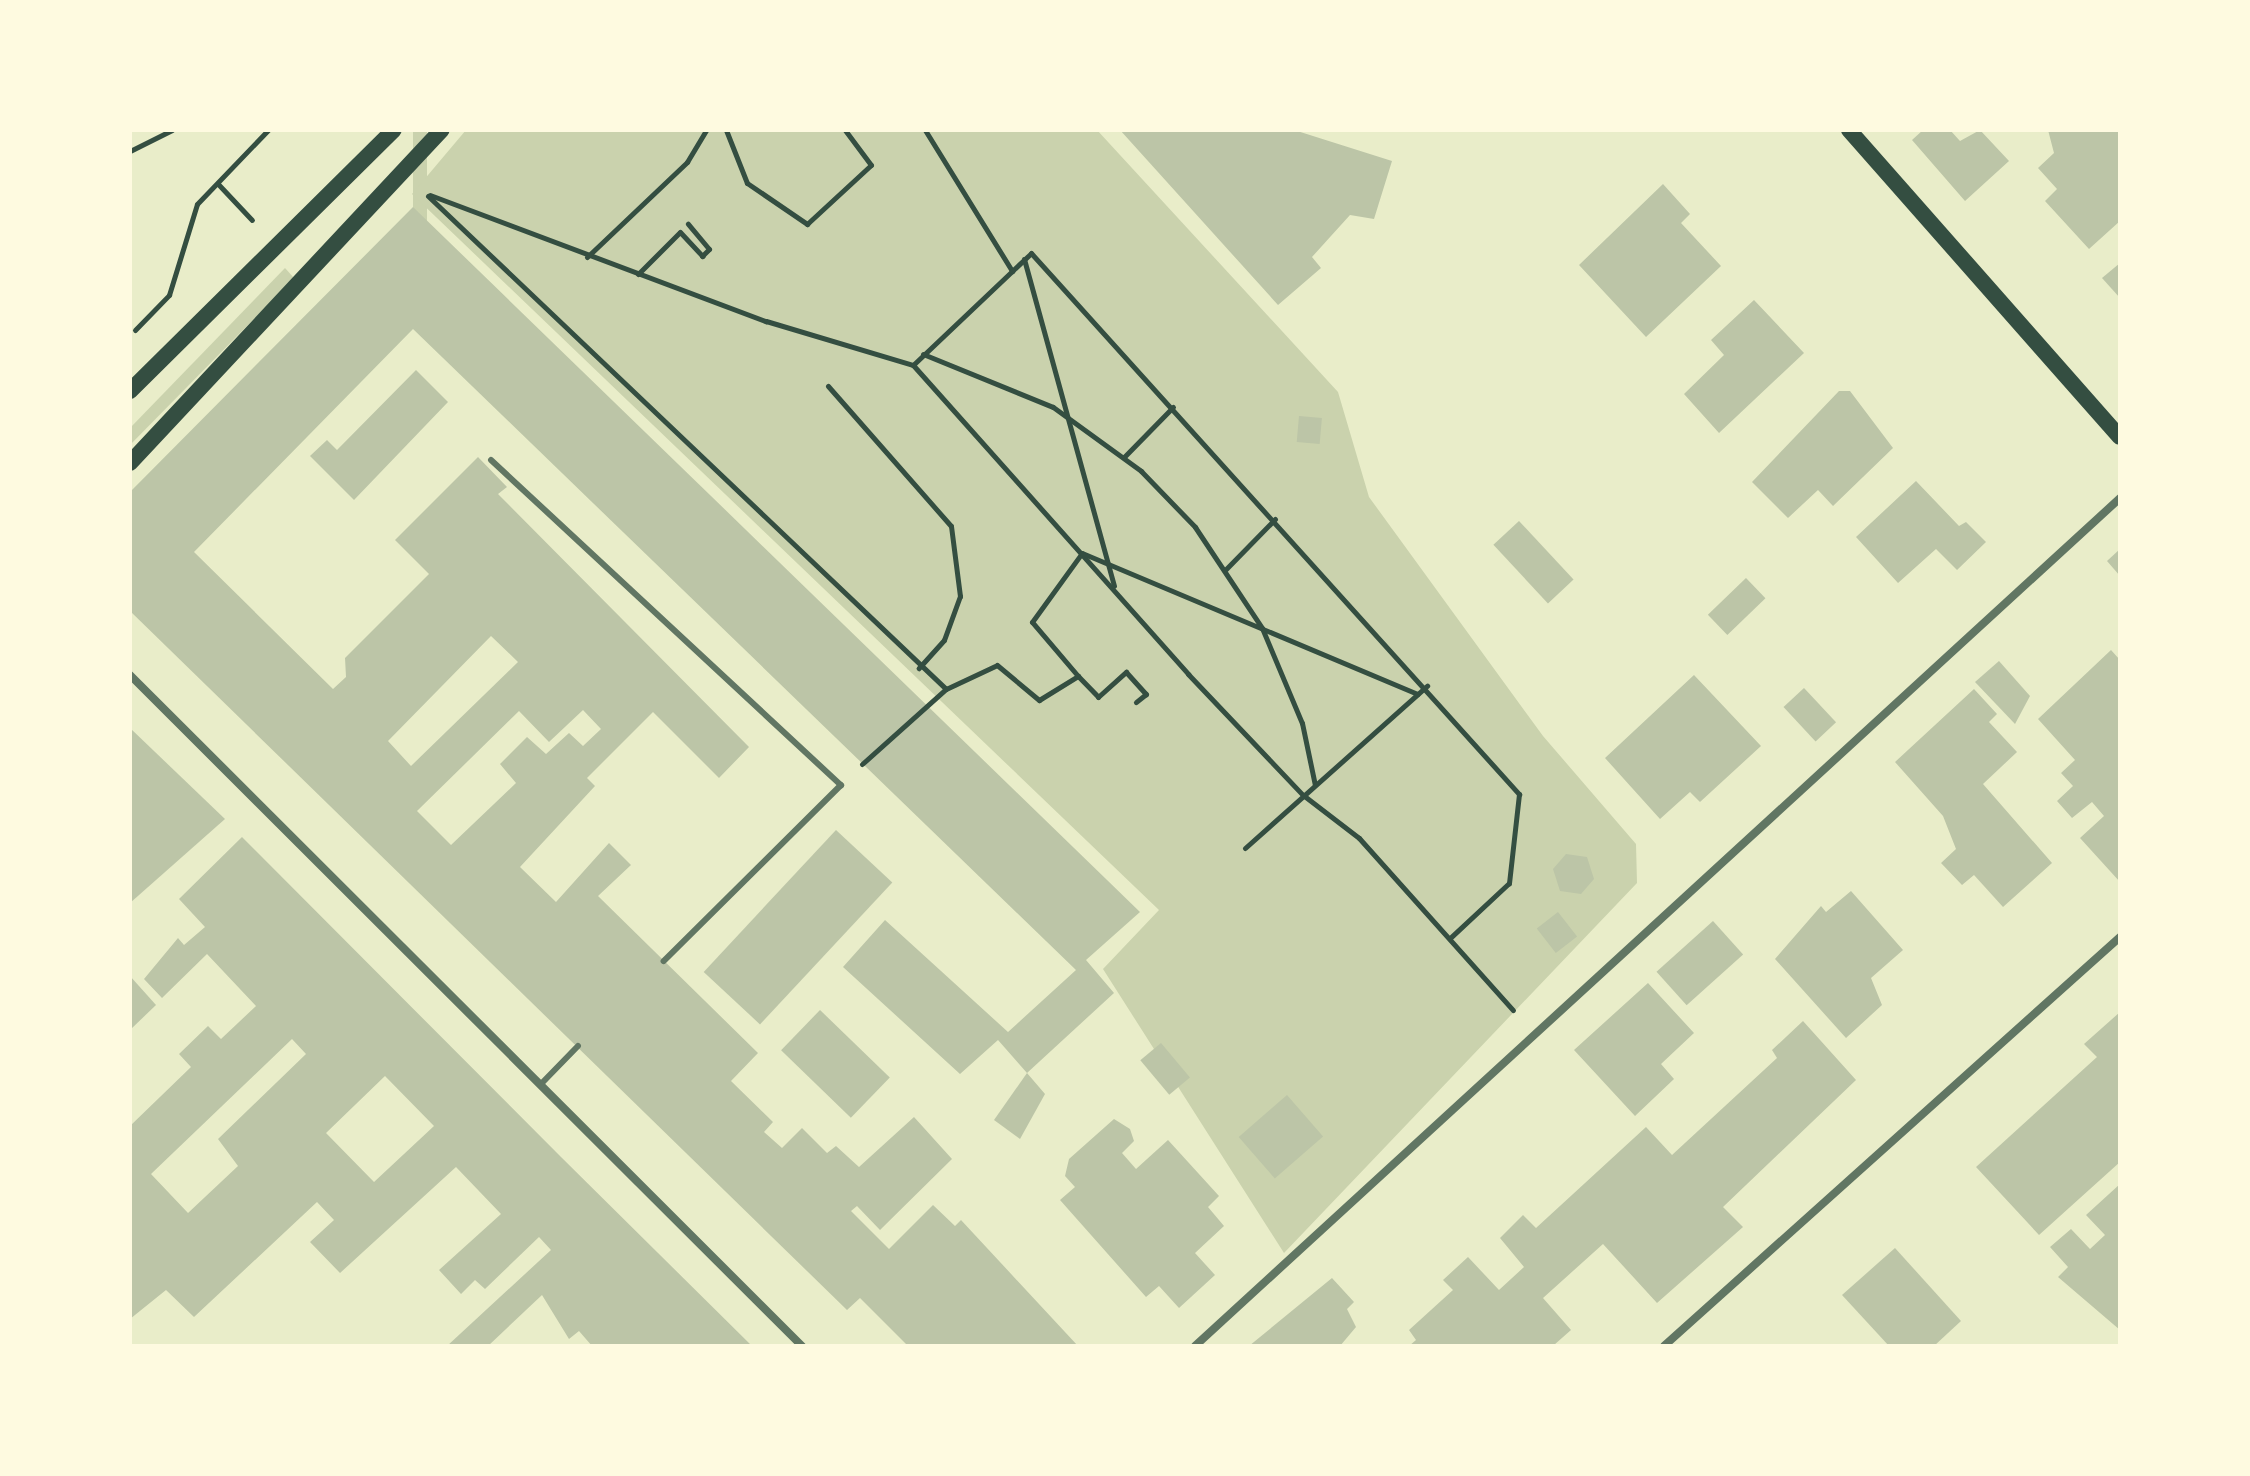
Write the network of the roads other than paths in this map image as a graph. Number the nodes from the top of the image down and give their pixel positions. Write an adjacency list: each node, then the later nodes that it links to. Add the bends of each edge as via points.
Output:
1 (394, 130): 4 (main road)
2 (442, 130): 7 (main road)
3 (1849, 130): 5 (main road)
4 (130, 391)
5 (2120, 437)
6 (491, 460): 11 (lane, via 841,785)
7 (130, 463)
8 (2120, 498): 15 (street)
9 (130, 675): 13 (street)
10 (2120, 937): 16 (street)
11 (664, 961)
12 (578, 1046): 13 (lane)
13 (541, 1084): 14 (street)
14 (802, 1346)
15 (1195, 1346)
16 (1664, 1346)

